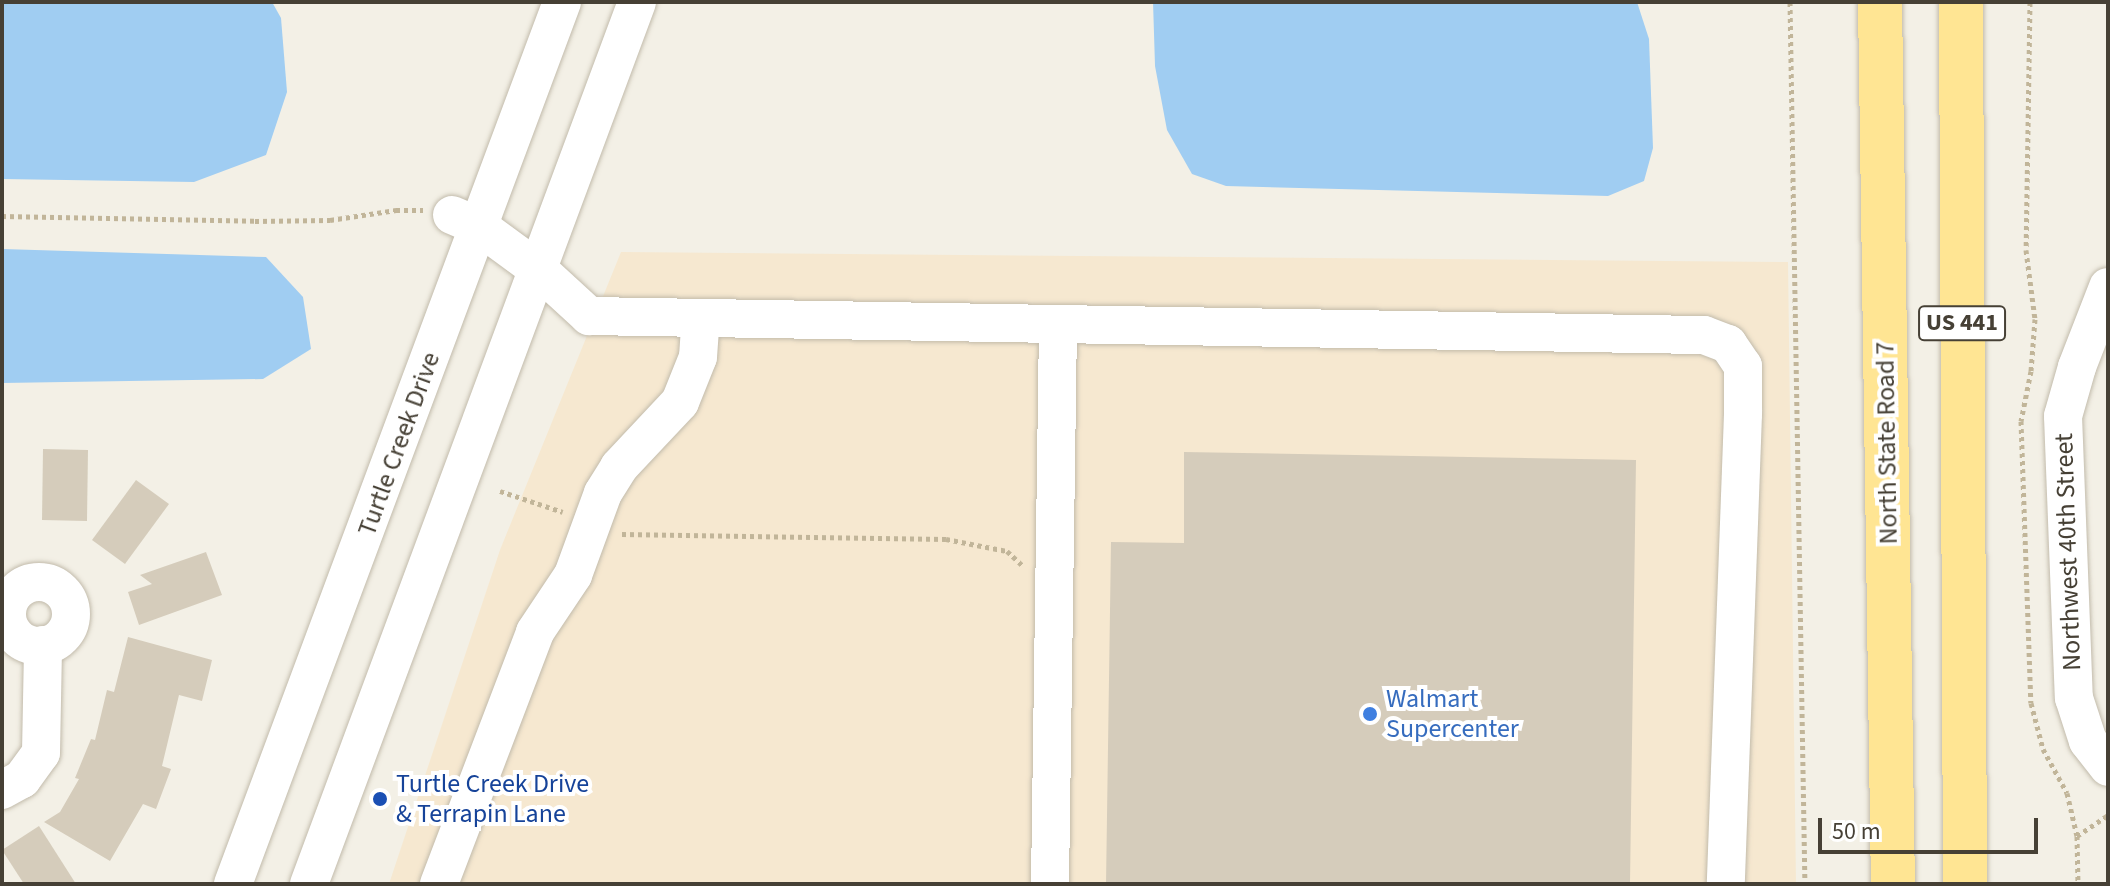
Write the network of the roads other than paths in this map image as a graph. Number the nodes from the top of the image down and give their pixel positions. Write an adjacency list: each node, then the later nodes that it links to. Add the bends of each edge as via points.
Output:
1 (562, 2): 5 (street, Turtle Creek Drive)
2 (637, 2): 6 (street)
3 (1880, 2): 10 (main road, North State Road 7 / US 441)
4 (1961, 2): 12 (main road, US 441)
5 (466, 221): 6 (street); 15 (street, Turtle Creek Drive)
6 (540, 271): 8 (street, via 589,316); 16 (street)
7 (2108, 287): 13 (street, Northwest 40th Street, via 2063,416 2074,698 2088,741)
8 (701, 318): 9 (street); 17 (street, via 698,357 680,402 619,467 603,493 573,575 535,632)
9 (1058, 324): 18 (street); 19 (street, via 1704,335 1728,344 1743,366 1743,414)
10 (1890, 638): 20 (main road); 21 (main road, North State Road 7 / US 441)
11 (43, 645): 14 (street, via 41,753 22,779)
12 (1962, 645): 22 (main road, US 441); 23 (main road)
13 (2108, 767)
14 (2, 790)
15 (233, 884)
16 (309, 884)
17 (439, 884)
18 (1050, 884)
19 (1726, 884)
20 (1871, 884)
21 (1893, 884)
22 (1965, 884)
23 (1991, 884)

